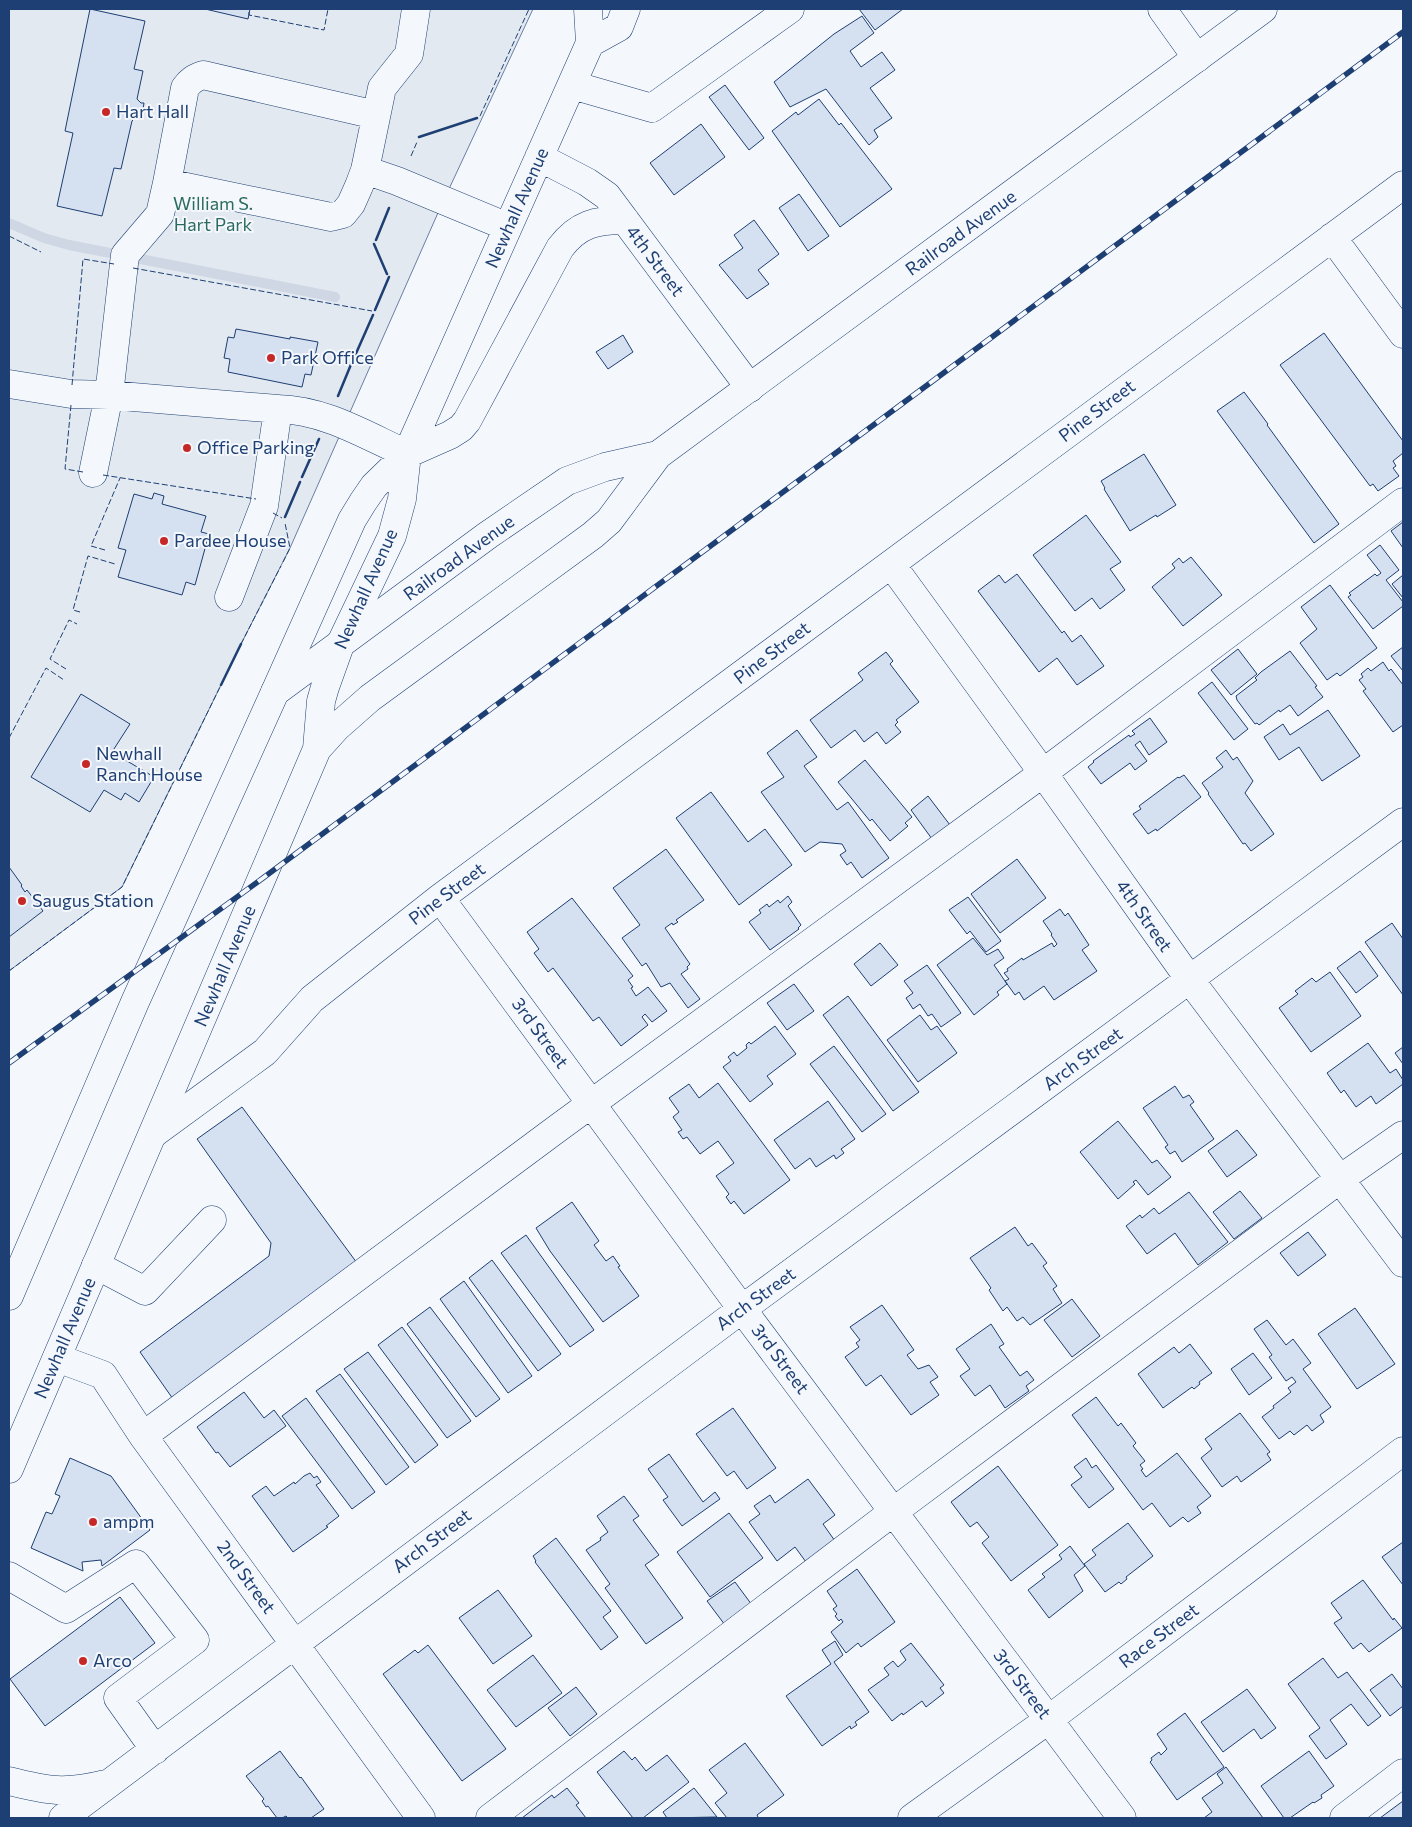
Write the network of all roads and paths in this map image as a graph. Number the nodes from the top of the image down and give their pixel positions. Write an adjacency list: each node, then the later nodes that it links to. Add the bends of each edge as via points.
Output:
1 (416, 9): 10 (street, via 408,54 382,88)
2 (588, 9): 7 (street, Newhall Avenue)
3 (626, 9): 7 (street, via 619,27)
4 (790, 9): 9 (street, via 652,108)
5 (1162, 9): 8 (street)
6 (1263, 9): 8 (street, Railroad Avenue)
7 (590, 43): 9 (street, Newhall Avenue)
8 (1198, 58): 20 (street, Railroad Avenue)
9 (572, 85): 11 (street, Newhall Avenue)
10 (376, 115): 12 (street); 13 (street, via 198,77 185,88)
11 (539, 157): 15 (street, 4th Street, via 598,188); 16 (street, Newhall Avenue)
12 (365, 170): 13 (street, via 351,204 343,214 331,217); 16 (street)
13 (167, 183): 21 (street, via 160,214 126,255)
14 (1403, 185): 17 (street, Pine Street)
15 (625, 220): 20 (street, 4th Street); 23 (street, via 593,222 567,238 467,421 450,435)
16 (508, 227): 23 (street, Newhall Avenue)
17 (1332, 237): 18 (street); 27 (street, Pine Street)
18 (1403, 334)
19 (9, 384): 21 (street, via 72,394)
20 (750, 388): 24 (street, Railroad Avenue)
21 (109, 395): 22 (street); 25 (street)
22 (278, 409): 23 (street, via 326,416); 28 (street, via 264,506)
23 (407, 454): 29 (street, Newhall Avenue, via 402,499 392,536); 30 (street, Newhall Avenue, via 374,486 352,520)
24 (658, 455): 29 (street, Railroad Avenue, via 605,467 568,481); 31 (street, Railroad Avenue, via 609,521 593,535 370,698)
25 (93, 473)
26 (1403, 502): 32 (street)
27 (891, 564): 32 (street, 4th Street); 34 (street, Pine Street)
28 (229, 597)
29 (340, 645): 30 (street, Railroad Avenue); 31 (street, Newhall Avenue, via 321,701)
30 (275, 692): 43 (street, Newhall Avenue, via 135,1002)
31 (317, 749): 37 (street, Newhall Avenue)
32 (1043, 773): 35 (street, 4th Street); 36 (street)
33 (1403, 822): 35 (street, Arch Street)
34 (440, 898): 36 (street, 3rd Street); 37 (street, Pine Street, via 312,999 265,1052)
35 (1190, 980): 39 (street, 4th Street); 44 (street, Arch Street)
36 (592, 1104): 44 (street, 3rd Street); 46 (street)
37 (153, 1134): 42 (street, Newhall Avenue)
38 (1403, 1135): 39 (street)
39 (1340, 1179): 41 (street, 4th Street); 49 (street)
40 (212, 1220): 42 (street, via 145,1291)
41 (1403, 1262)
42 (96, 1266): 45 (street, Newhall Avenue)
43 (9, 1296)
44 (742, 1309): 49 (street, 3rd Street); 51 (street, Arch Street)
45 (56, 1358): 46 (street, 2nd Street, via 104,1375); 48 (street, Newhall Avenue)
46 (143, 1436): 51 (street, 2nd Street)
47 (1403, 1451): 52 (street, Race Street)
48 (9, 1469)
49 (893, 1512): 52 (street, 3rd Street); 59 (street)
50 (9, 1576): 53 (street, via 66,1609 136,1564 195,1640 118,1698)
51 (294, 1644): 53 (street, Arch Street); 58 (street, 2nd Street)
52 (1048, 1720): 60 (street, Race Street); 61 (street, 3rd Street)
53 (155, 1750): 56 (street, Arch Street)
54 (1403, 1773): 62 (street)
55 (9, 1780): 56 (street, Arch Street, via 42,1790 63,1791)
56 (114, 1782): 57 (street, Arch Street)
57 (63, 1818)
58 (421, 1818)
59 (490, 1818)
60 (912, 1818)
61 (1122, 1818)
62 (1344, 1818)

